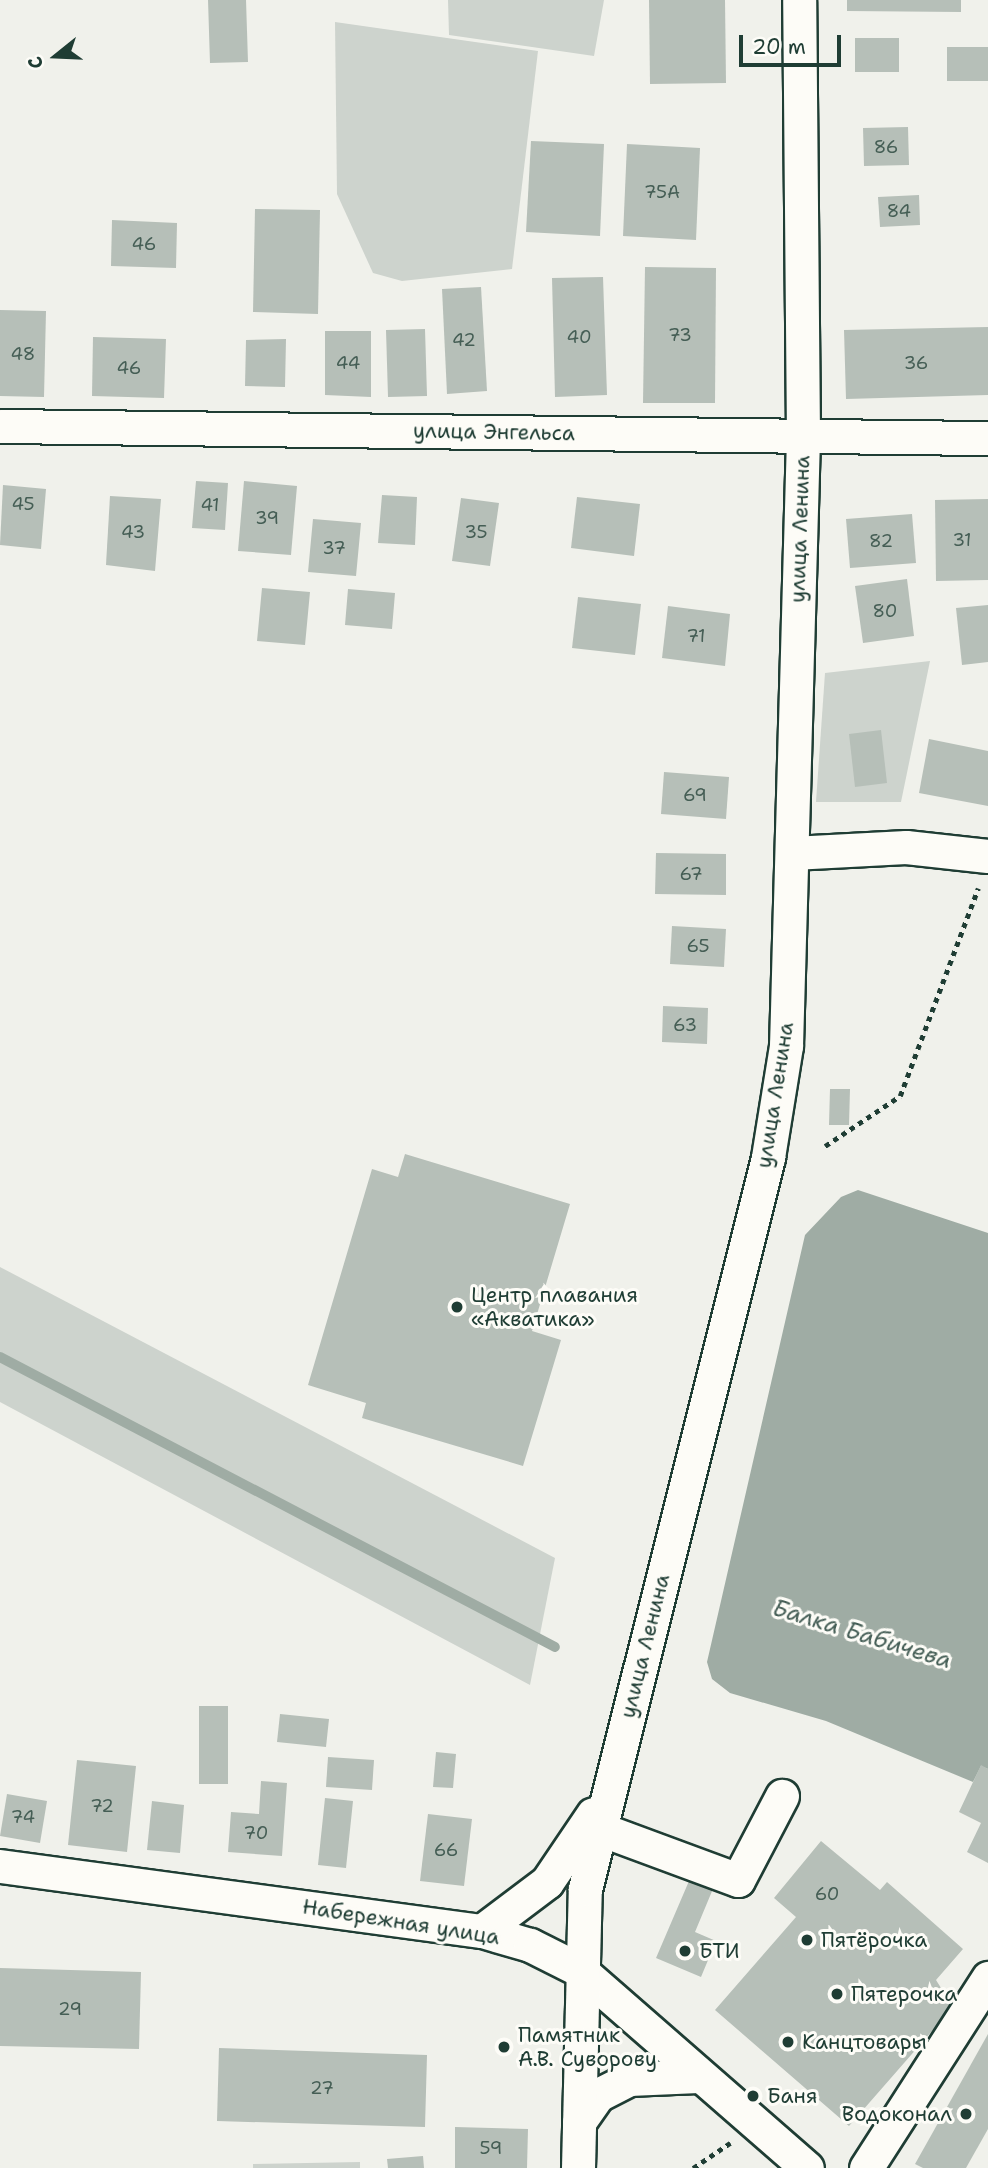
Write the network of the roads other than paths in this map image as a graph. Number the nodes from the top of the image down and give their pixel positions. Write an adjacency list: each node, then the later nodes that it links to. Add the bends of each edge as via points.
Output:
1 (799, 0): 3 (street, улица Ленина)
2 (0, 426): 3 (street, улица Энгельса)
3 (803, 436): 4 (street, улица Энгельса); 5 (street, улица Ленина)
4 (988, 438)
5 (792, 853): 6 (street, via 906,847); 7 (street, улица Ленина, via 786,1046 768,1157)
6 (986, 865)
7 (610, 1784): 9 (street, улица Ленина); 11 (street, via 547,1882)
8 (782, 1796): 9 (street, via 738,1880)
9 (600, 1829): 12 (street, улица Ленина, via 585,1889)
10 (0, 1866): 11 (street, Набережная улица)
11 (482, 1931): 12 (street, Набережная улица, via 530,1945)
12 (580, 1970): 14 (street, Набережная улица); 15 (street, улица Ленина)
13 (988, 1978): 18 (street)
14 (698, 2077): 15 (street, via 629,2079 598,2095); 17 (street, Набережная улица)
15 (579, 2122): 16 (street, улица Ленина)
16 (578, 2168)
17 (807, 2168)
18 (866, 2168)

